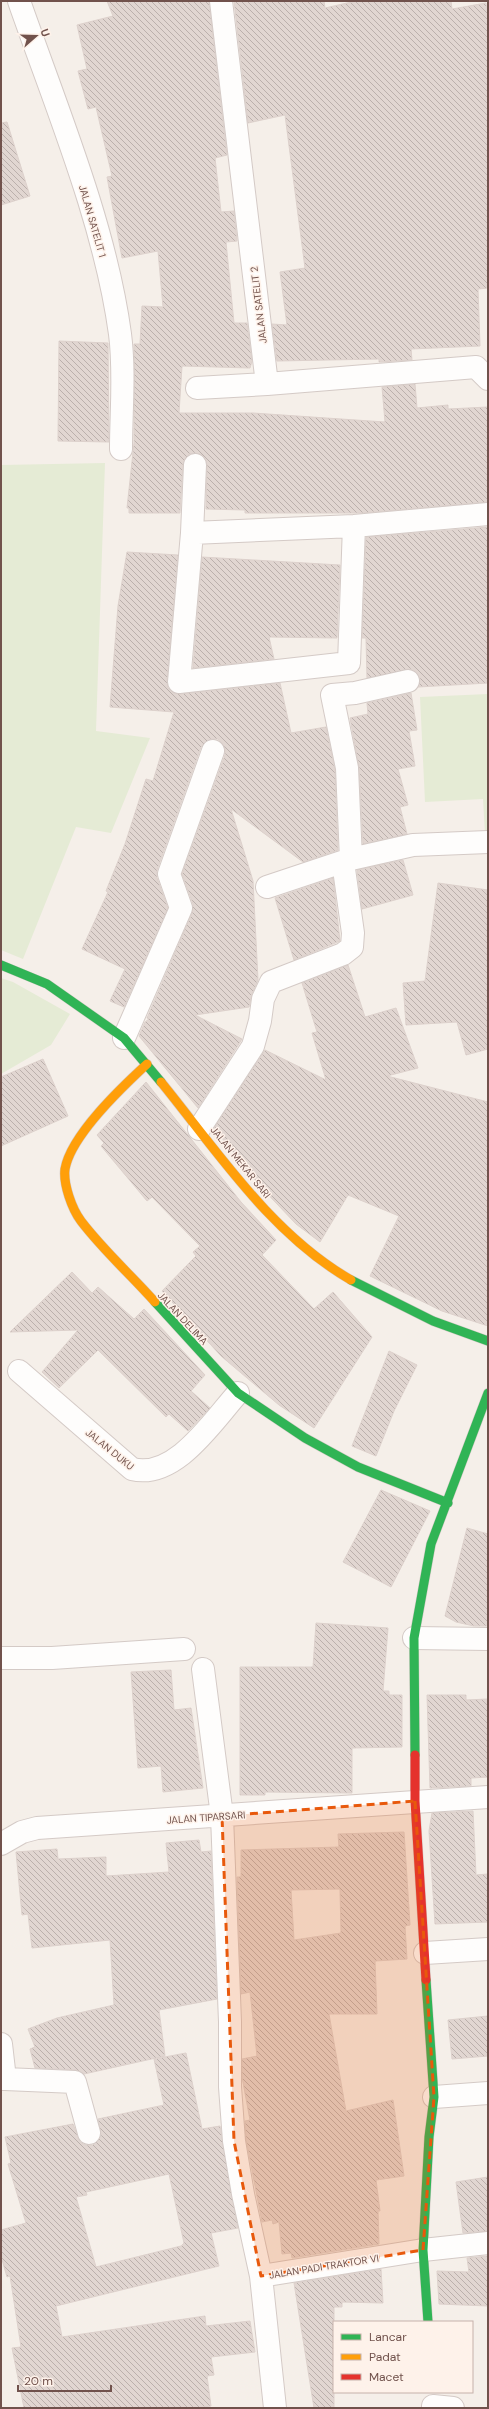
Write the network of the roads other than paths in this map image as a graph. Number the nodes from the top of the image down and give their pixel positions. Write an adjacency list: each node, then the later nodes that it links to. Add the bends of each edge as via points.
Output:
1 (19, 1): 6 (street, JALAN SATELIT 1, via 95,218 111,284 120,335)
2 (221, 1): 4 (street, JALAN SATELIT 2)
3 (488, 379): 4 (street, via 476,367)
4 (267, 384): 5 (street)
5 (197, 388)
6 (120, 449)
7 (195, 465): 10 (street)
8 (488, 514): 9 (street)
9 (354, 526): 10 (street); 10 (street, via 349,663 179,682)
10 (192, 533)
11 (408, 681): 14 (street, via 355,693 332,695 347,768)
12 (213, 751): 17 (street, via 169,874 181,908)
13 (488, 842): 14 (street, via 413,845)
14 (347, 860): 15 (street); 19 (street, via 352,947 343,954 271,982 263,999 253,1046)
15 (267, 887)
16 (1, 965): 17 (street, JALAN MEKAR SARI, via 47,984)
17 (124, 1038): 18 (street, JALAN MEKAR SARI)
18 (147, 1064): 19 (street, JALAN MEKAR SARI); 22 (street, JALAN DELIMA, via 117,1094 70,1151 65,1169 67,1186 80,1220)
19 (199, 1129): 20 (street, JALAN MEKAR SARI, via 251,1194 287,1233 334,1270 433,1321)
20 (488, 1341)
21 (19, 1371): 22 (street, JALAN DUKU, via 132,1469 144,1472 158,1469 187,1450)
22 (238, 1393): 24 (street, JALAN DELIMA, via 305,1438 358,1467)
23 (488, 1393): 24 (street)
24 (448, 1503): 25 (street, via 431,1544)
25 (414, 1638): 26 (street); 31 (street)
26 (488, 1639)
27 (184, 1649): 28 (street, via 52,1658)
28 (1, 1658)
29 (203, 1669): 32 (street)
30 (488, 1797): 31 (street, JALAN TIPARSARI)
31 (415, 1801): 32 (street, JALAN TIPARSARI); 35 (street)
32 (222, 1816): 33 (street, JALAN TIPARSARI, via 37,1828 22,1832); 43 (street, via 230,2014 230,2087 234,2141)
33 (1, 1844)
34 (488, 1949): 35 (street)
35 (425, 1954): 39 (street)
36 (1, 2044): 37 (street)
37 (3, 2079): 40 (street, via 75,2082)
38 (488, 2093): 39 (street)
39 (434, 2097): 42 (street, via 429,2137)
40 (89, 2133)
41 (488, 2243): 42 (street, JALAN PADI TRAKTOR VI)
42 (423, 2250): 43 (street, JALAN PADI TRAKTOR VI); 44 (street)
43 (261, 2276): 45 (street, JALAN PADI TRAKTOR VI)
44 (428, 2321)
45 (272, 2407)

